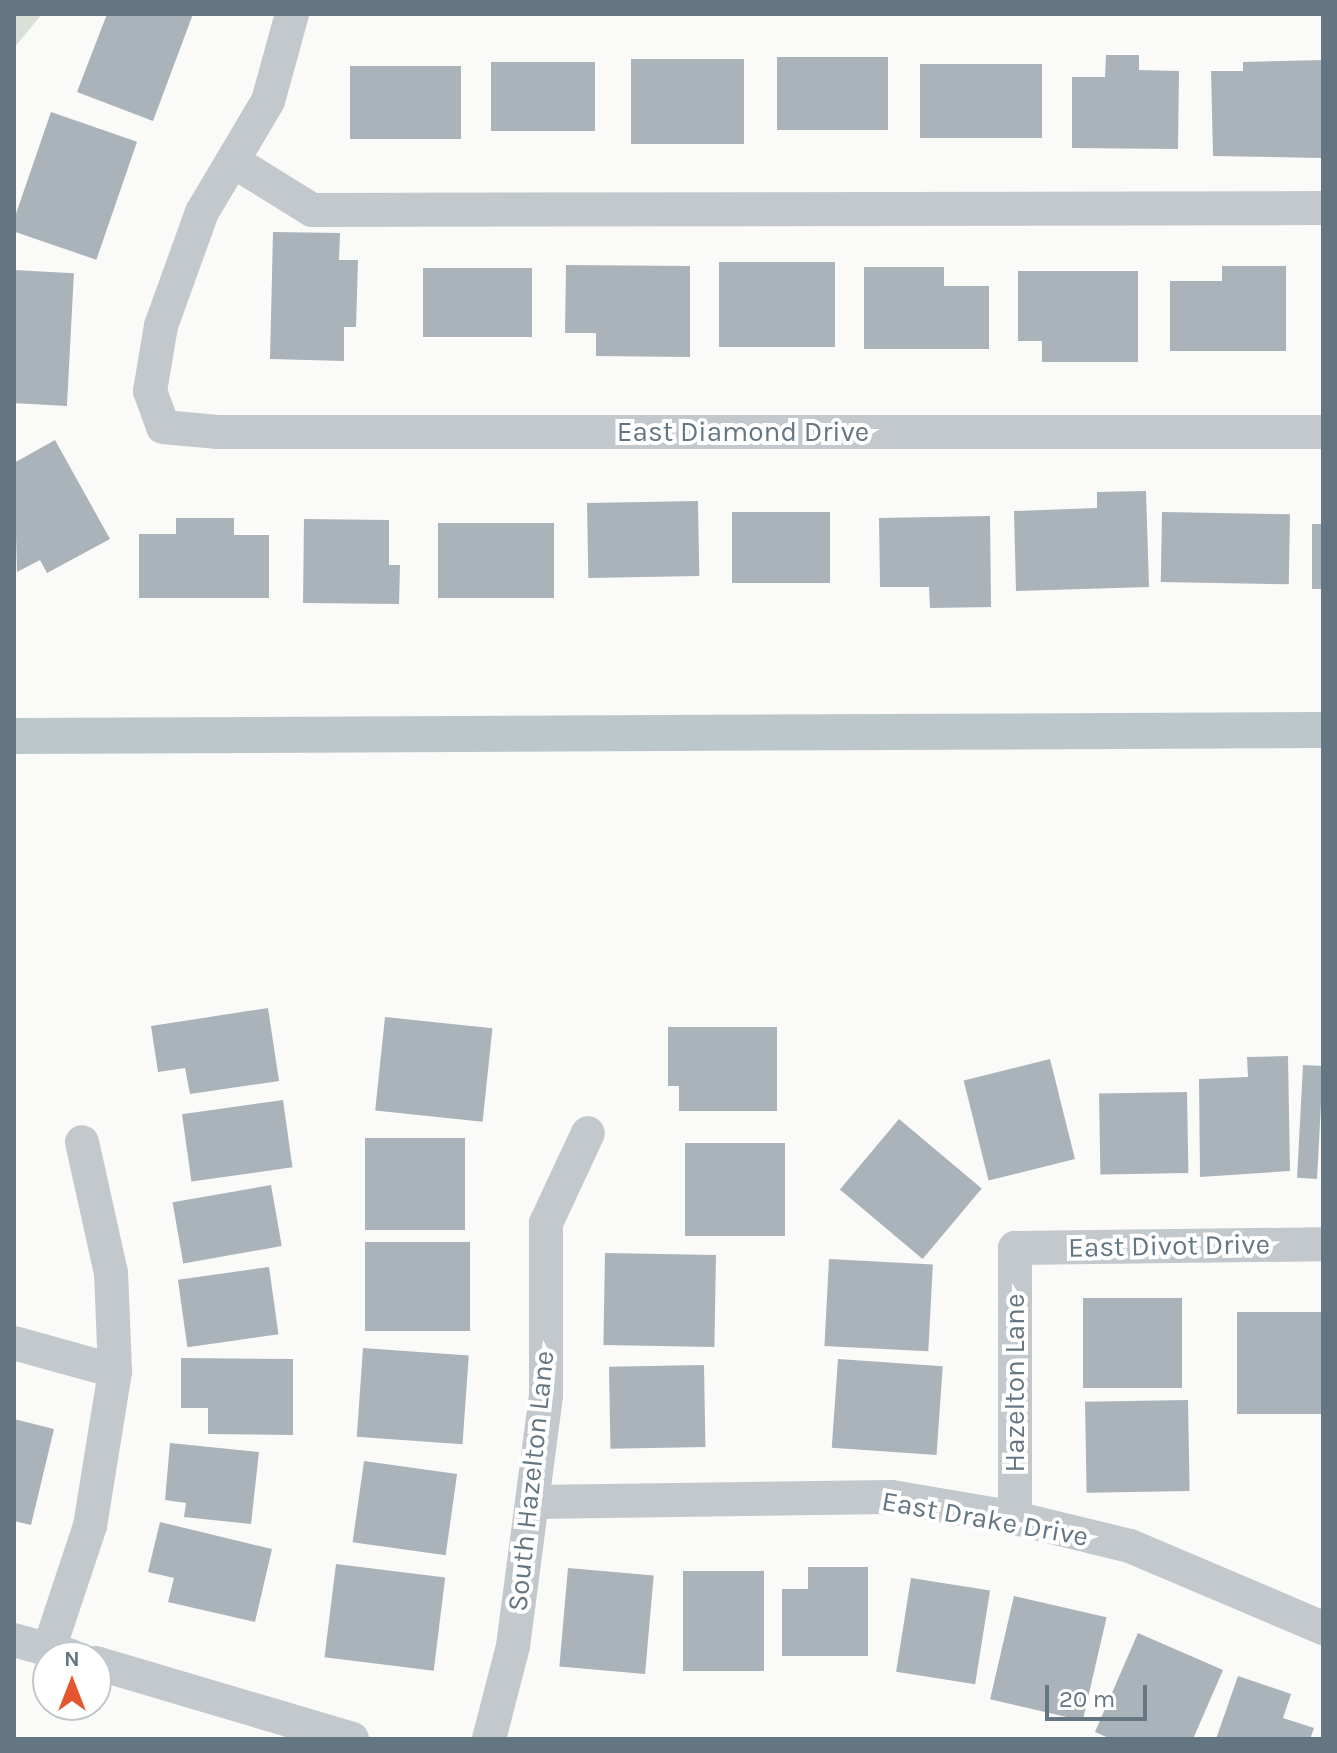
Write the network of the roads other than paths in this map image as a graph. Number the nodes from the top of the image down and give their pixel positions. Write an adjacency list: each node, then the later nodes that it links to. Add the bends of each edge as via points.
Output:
1 (292, 14): 2 (street, via 268,101)
2 (233, 161): 3 (street, via 312,210); 4 (street, East Diamond Drive, via 202,212 161,326 150,391 163,427 218,432)
3 (1323, 208)
4 (1323, 432)
5 (588, 1133): 11 (street, South Hazelton Lane, via 546,1223 546,1395)
6 (82, 1142): 10 (street, via 111,1273)
7 (1323, 1244): 8 (street, East Divot Drive)
8 (1015, 1248): 12 (street, Hazelton Lane)
9 (14, 1343): 10 (street)
10 (115, 1371): 14 (street)
11 (534, 1502): 12 (street, East Drake Drive, via 892,1497); 18 (street, South Hazelton Lane, via 513,1646)
12 (1015, 1518): 13 (street, East Drake Drive, via 1130,1546)
13 (1323, 1628)
14 (65, 1641)
15 (112, 1668): 16 (street)
16 (294, 1731): 17 (street)
17 (352, 1739)
18 (489, 1739)

